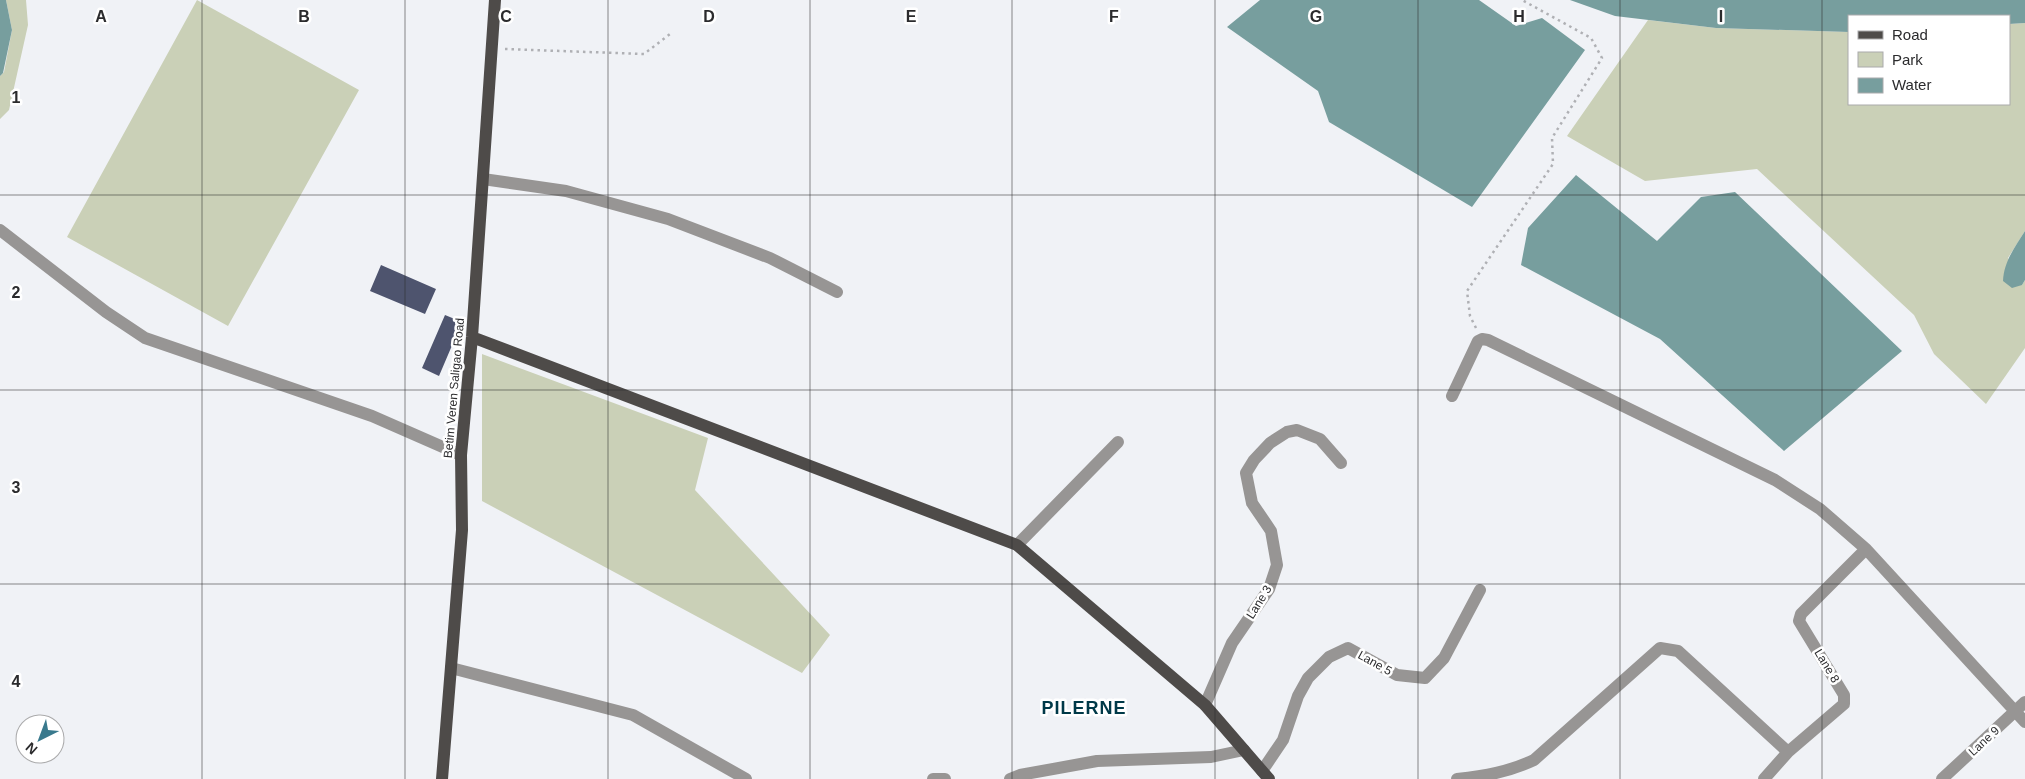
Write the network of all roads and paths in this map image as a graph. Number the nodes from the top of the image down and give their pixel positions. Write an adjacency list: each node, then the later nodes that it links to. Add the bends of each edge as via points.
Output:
1 (494, 0): 4 (main road, Betim Veren Saligao Road)
2 (1522, 0): 9 (path, via 1591,38 1602,58 1552,138 1553,164 1467,291 1470,316)
3 (670, 34): 4 (path, via 644,54)
4 (491, 49): 5 (main road, Betim Veren Saligao Road)
5 (483, 179): 7 (street, via 566,191 668,219 770,258); 8 (main road, Betim Veren Saligao Road)
6 (0, 230): 12 (street, via 145,338 372,416)
7 (837, 292)
8 (472, 337): 12 (main road, Betim Veren Saligao Road); 14 (main road)
9 (1482, 339): 10 (street, via 1478,341); 15 (street, via 1775,480 1820,509)
10 (1452, 396)
11 (1118, 442): 14 (street)
12 (461, 455): 17 (main road, Betim Veren Saligao Road, via 462,530)
13 (1341, 463): 19 (street, Lane 3, via 1320,439 1297,430 1270,442 1246,473 1252,503 1271,531 1277,565 1270,589 1232,643)
14 (1017, 545): 19 (main road)
15 (1866, 549): 20 (street); 23 (street, Lane 8, via 1801,614 1799,622 1844,695 1844,704)
16 (1480, 590): 24 (street, Lane 5, via 1444,658 1425,678 1397,675 1348,648 1329,657 1301,690 1283,740)
17 (451, 668): 25 (main road, Betim Veren Saligao Road); 26 (street, via 633,715)
18 (2025, 702): 20 (street, Lane 9)
19 (1205, 705): 22 (main road)
20 (2015, 711): 21 (street); 32 (street, Lane 9)
21 (2025, 722)
22 (1244, 750): 24 (main road); 29 (street, via 1210,757 1097,761)
23 (1788, 752): 30 (street, via 1678,651 1660,648 1534,760 1495,775); 31 (street, Lane 8)
24 (1265, 775)
25 (442, 779)
26 (746, 779)
27 (933, 779): 28 (street)
28 (945, 779)
29 (1010, 779)
30 (1457, 779)
31 (1764, 779)
32 (1942, 779)

